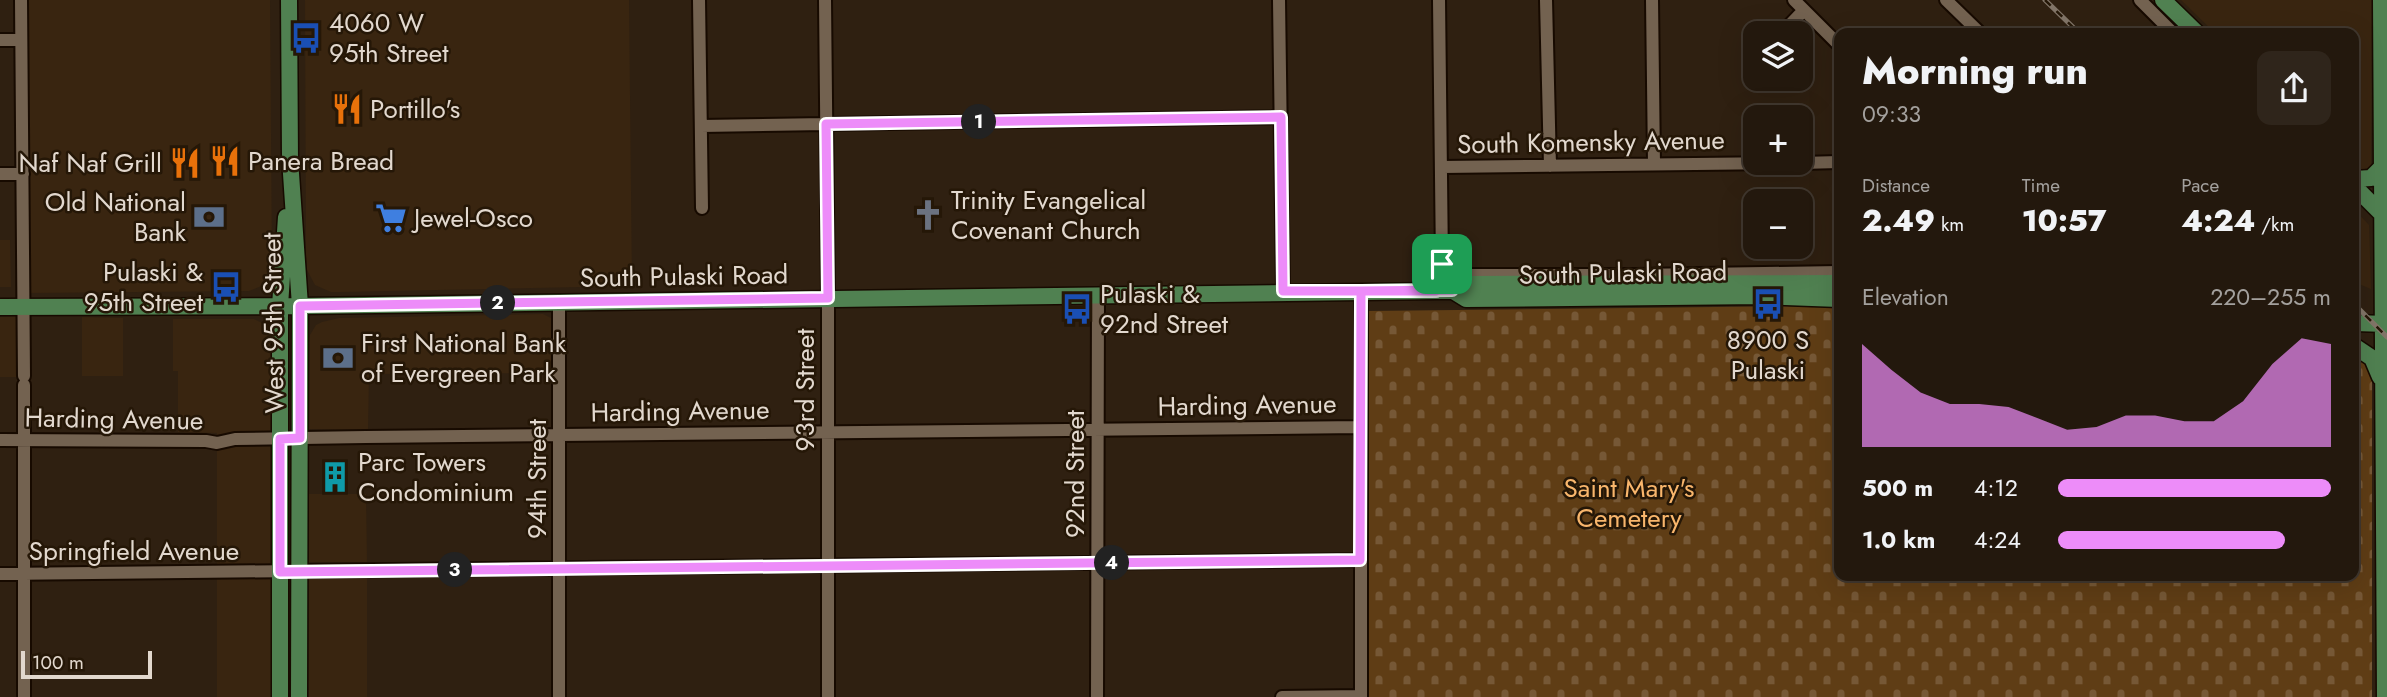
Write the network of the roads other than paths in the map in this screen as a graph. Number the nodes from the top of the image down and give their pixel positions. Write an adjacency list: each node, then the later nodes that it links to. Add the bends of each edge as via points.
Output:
1 (21, 0): 20 (street)
2 (289, 0): 26 (main road, West 95th Street)
3 (699, 0): 25 (street)
4 (825, 0): 24 (street, 93rd Street)
5 (1279, 0): 23 (street)
6 (1439, 0): 33 (street)
7 (1546, 0): 31 (street)
8 (1652, 0): 30 (street)
9 (1794, 0): 14 (street)
10 (1946, 0): 16 (street)
11 (2140, 0): 17 (street)
12 (2163, 0): 18 (main road)
13 (2381, 0): 22 (main road)
14 (1804, 10): 15 (street); 21 (street)
15 (1794, 21)
16 (1975, 28)
17 (2168, 28)
18 (2192, 28)
19 (0, 40): 20 (street)
20 (21, 40): 35 (street)
21 (1834, 40)
22 (2384, 67): 32 (main road)
23 (1281, 117): 24 (street); 43 (street)
24 (826, 124): 25 (street); 47 (street, 93rd Street)
25 (701, 126): 38 (street)
26 (290, 159): 50 (main road, West 95th Street); 51 (main road, West 95th Street)
27 (1834, 162): 29 (street)
28 (1743, 163): 30 (street, South Komensky Avenue)
29 (1813, 163)
30 (1654, 164): 31 (street, South Komensky Avenue)
31 (1550, 166): 33 (street, South Komensky Avenue)
32 (2383, 166): 36 (main road, via 2371,178); 39 (main road)
33 (1441, 167): 40 (street)
34 (0, 174): 35 (street)
35 (23, 174): 53 (street)
36 (2359, 179)
37 (2359, 191): 39 (main road)
38 (702, 208)
39 (2385, 217): 55 (main road)
40 (1442, 264): 41 (street, via 1468,275); 45 (street, via 1448,272)
41 (1834, 272)
42 (1834, 283): 45 (main road, South Pulaski Road, via 1469,284)
43 (1283, 291): 44 (main road, South Pulaski Road); 46 (main road, South Pulaski Road)
44 (1361, 291): 45 (main road, South Pulaski Road); 60 (street)
45 (1444, 291): 48 (main road, South Pulaski Road, via 1466,299)
46 (1098, 294): 47 (main road, South Pulaski Road); 61 (street, 92nd Street)
47 (828, 298): 49 (main road, South Pulaski Road); 62 (street, 93rd Street)
48 (1834, 299)
49 (559, 302): 51 (main road, South Pulaski Road); 63 (street, 94th Street)
50 (280, 306): 51 (main road, South Pulaski Road); 53 (main road, South Pulaski Road); 65 (main road, West 95th Street)
51 (300, 306): 64 (main road, West 95th Street)
52 (0, 307): 53 (main road, South Pulaski Road)
53 (23, 307): 67 (street)
54 (2359, 323): 55 (main road)
55 (2385, 324): 56 (main road)
56 (2385, 342): 57 (main road); 59 (main road)
57 (2359, 344)
58 (2359, 348): 59 (main road, via 2377,366)
59 (2384, 388): 84 (main road)
60 (1361, 427): 61 (street, Harding Avenue); 68 (street)
61 (1098, 429): 62 (street, Harding Avenue); 69 (street, 92nd Street)
62 (828, 432): 63 (street, Harding Avenue); 70 (street, 93rd Street)
63 (559, 435): 64 (street, Harding Avenue); 71 (street, 94th Street)
64 (300, 438): 65 (street, Harding Avenue); 73 (main road, West 95th Street)
65 (280, 439): 67 (street, Harding Avenue, via 217,443); 72 (main road, West 95th Street)
66 (0, 440): 67 (street, Harding Avenue)
67 (24, 440): 75 (street)
68 (1360, 560): 69 (street, Springfield Avenue); 83 (street)
69 (1098, 563): 70 (street, Springfield Avenue); 81 (street, 92nd Street)
70 (828, 566): 71 (street, Springfield Avenue); 80 (street, 93rd Street)
71 (559, 569): 73 (street, Springfield Avenue); 79 (street, 94th Street)
72 (280, 572): 73 (street, Springfield Avenue); 75 (street, Springfield Avenue); 77 (main road, West 95th Street)
73 (299, 572): 78 (main road, West 95th Street)
74 (0, 574): 75 (street, Springfield Avenue)
75 (24, 574): 76 (street)
76 (24, 697)
77 (280, 697)
78 (299, 697)
79 (559, 697)
80 (828, 697)
81 (1097, 697)
82 (1282, 697): 83 (street)
83 (1361, 697)
84 (2385, 697)

